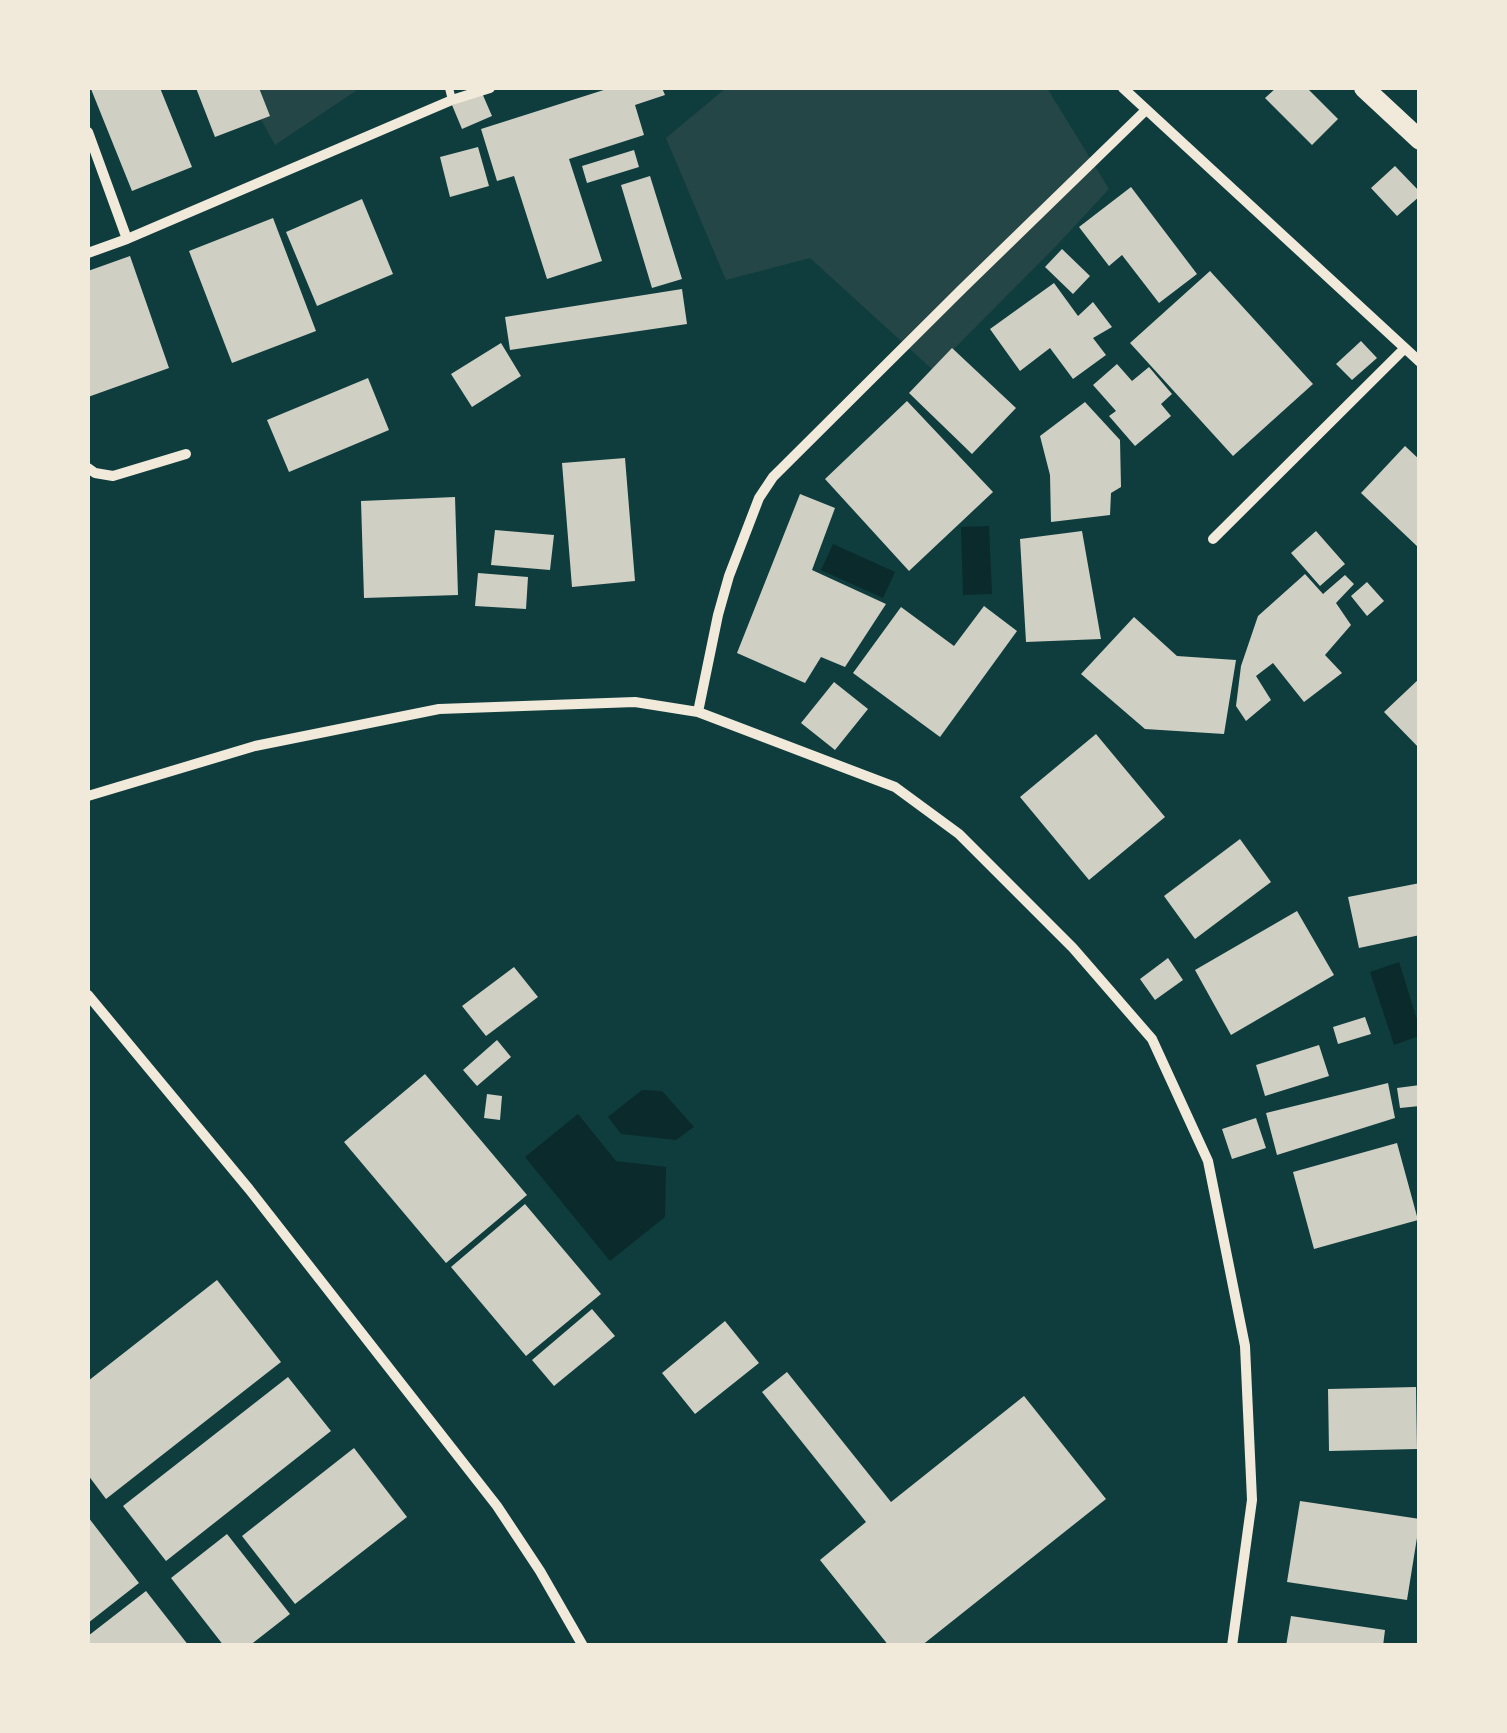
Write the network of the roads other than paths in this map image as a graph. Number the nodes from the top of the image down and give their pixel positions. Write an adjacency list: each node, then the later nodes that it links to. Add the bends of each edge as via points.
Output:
1 (490, 88): 4 (street)
2 (1123, 88): 5 (street)
3 (1364, 88): 7 (main road)
4 (451, 94): 8 (street)
5 (1146, 110): 10 (street); 15 (street, via 773,477 758,498 729,576)
6 (88, 132): 8 (street)
7 (1420, 140)
8 (127, 239): 9 (street)
9 (88, 253)
10 (1404, 348): 11 (street); 14 (street)
11 (1420, 362)
12 (186, 454): 13 (street, via 114,476)
13 (88, 468)
14 (1212, 539)
15 (698, 712): 16 (street, via 634,702 439,709 254,746); 19 (street, via 895,787 959,834 1073,948 1152,1040 1208,1161 1245,1346 1252,1500)
16 (88, 796)
17 (88, 996): 18 (street, via 498,1506)
18 (583, 1646)
19 (1232, 1646)

